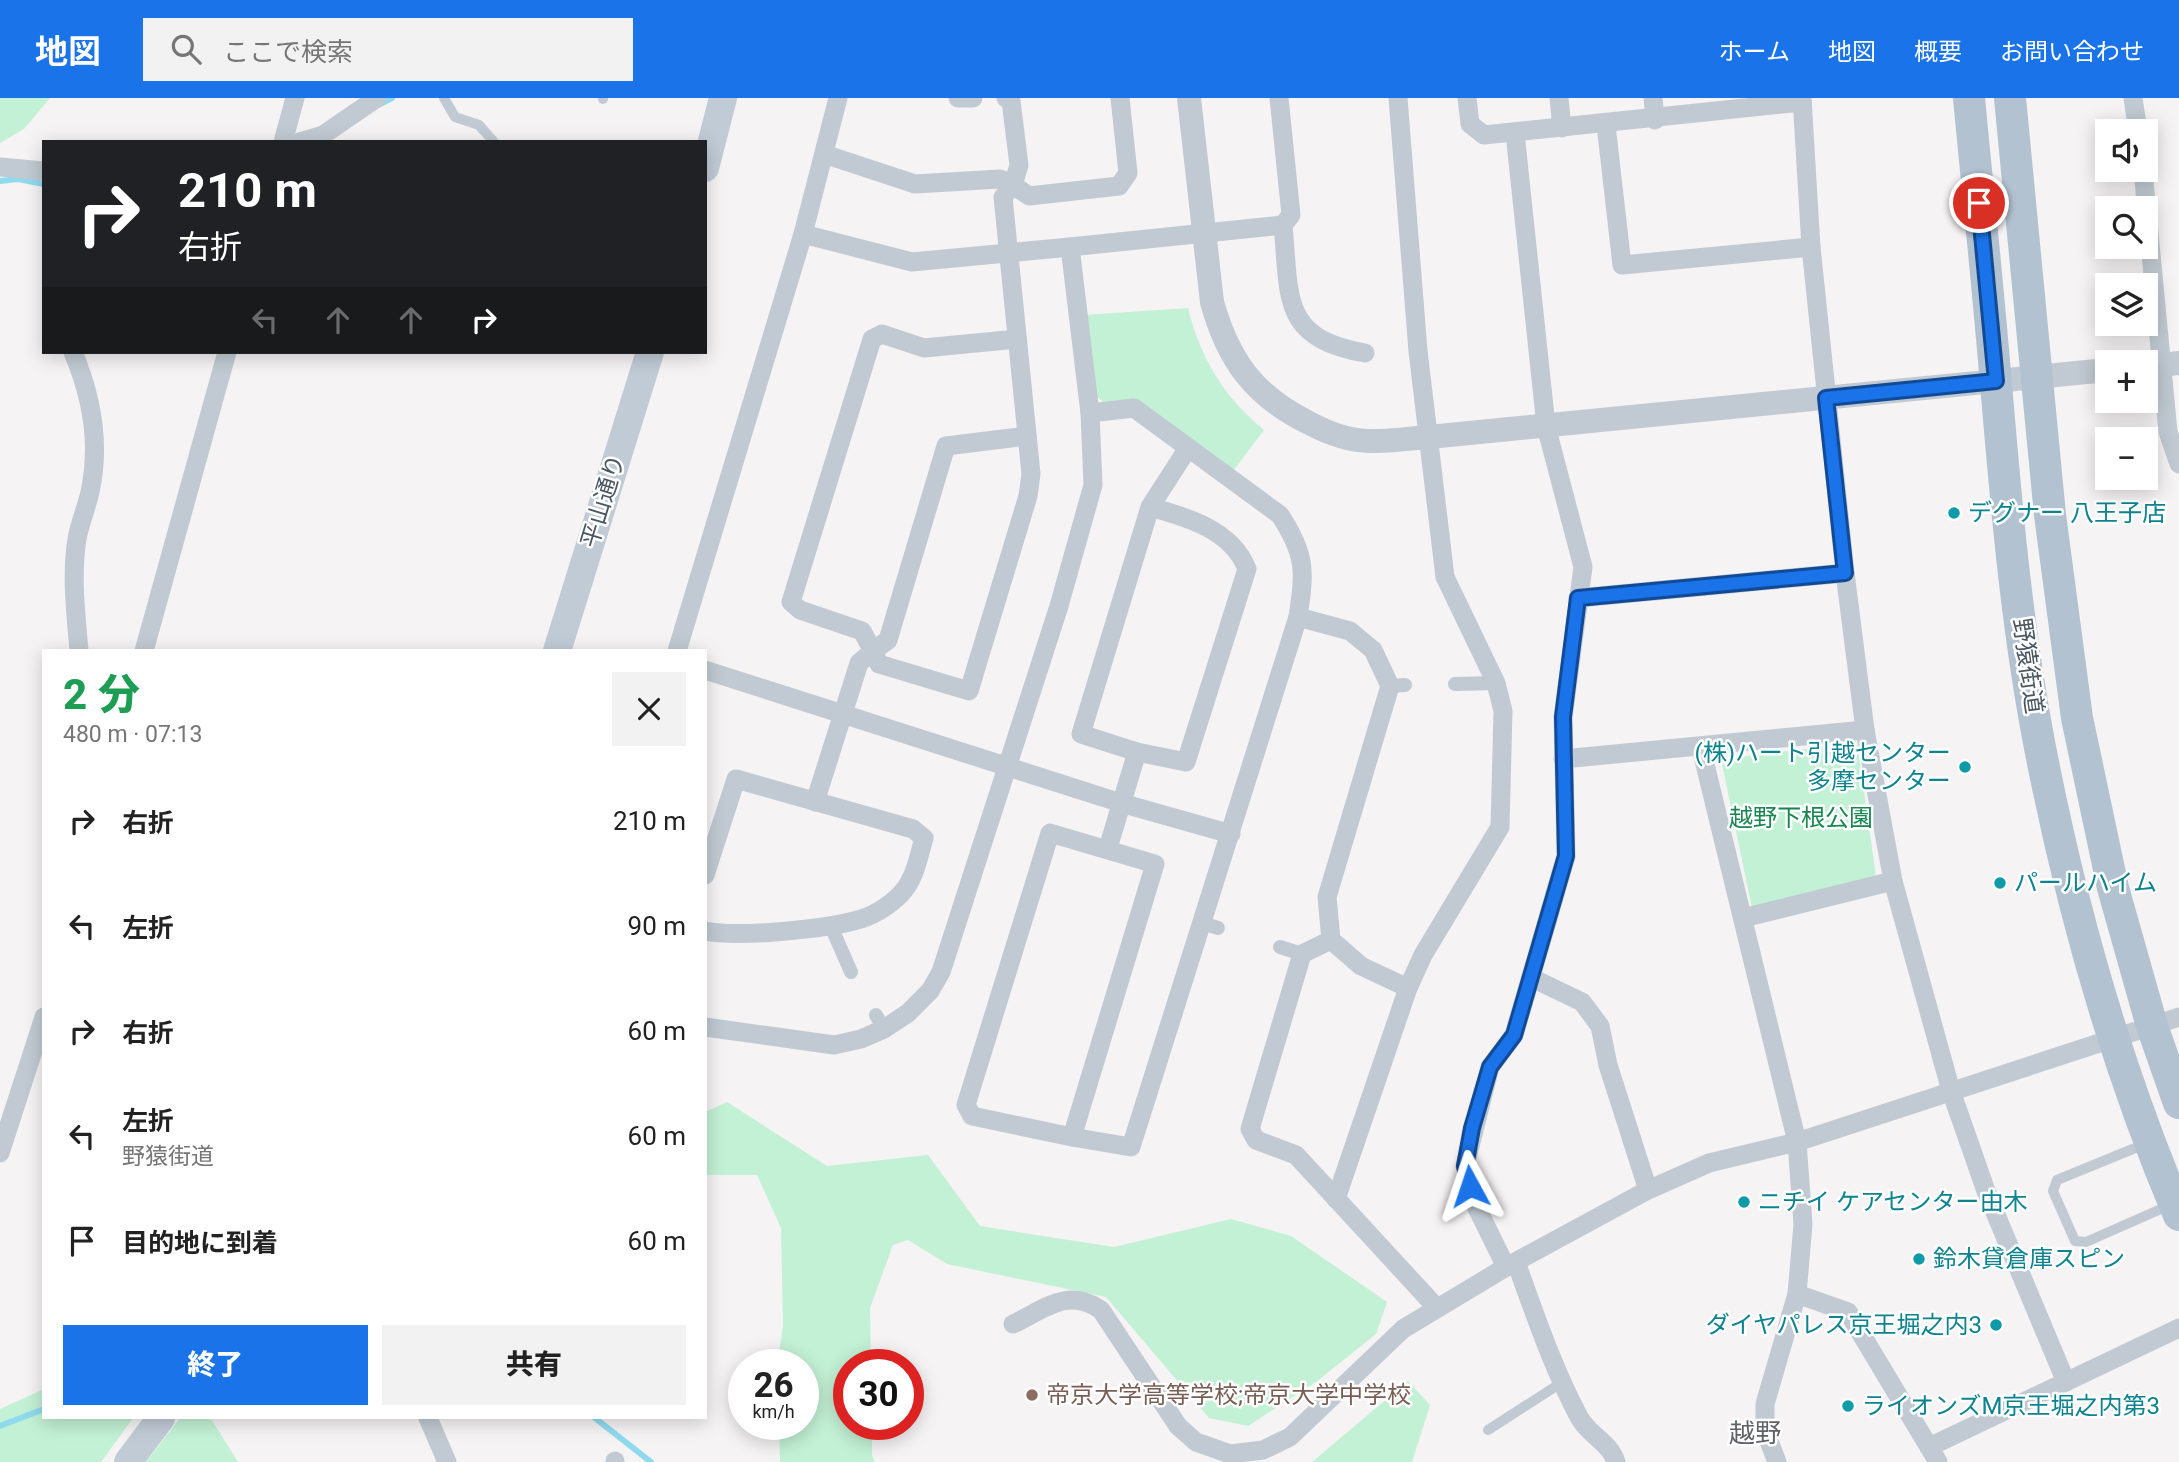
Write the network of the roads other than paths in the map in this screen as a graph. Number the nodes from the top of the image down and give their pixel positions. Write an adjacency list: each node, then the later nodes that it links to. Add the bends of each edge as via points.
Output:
1 (295, 98): 25 (street)
2 (377, 98): 26 (street, via 323,135)
3 (444, 98): 27 (lane, via 455,117 479,125)
4 (723, 98): 29 (main road)
5 (838, 98): 28 (street)
6 (958, 98): 7 (street)
7 (973, 98)
8 (1006, 98): 33 (street, via 1011,101 1019,165)
9 (1120, 98): 33 (street, via 1128,173 1119,186 1029,196)
10 (1189, 98): 36 (street)
11 (1279, 98): 34 (street, via 1291,215)
12 (1398, 98): 53 (street)
13 (1467, 98): 24 (street, via 1470,124 1484,135)
14 (1559, 98): 23 (street)
15 (1653, 98): 21 (street)
16 (1969, 98): 48 (main road, 野猿街道)
17 (2010, 98): 47 (main road, 野猿街道)
18 (2133, 98): 20 (street)
19 (1802, 100): 21 (street); 38 (street)
20 (2136, 119)
21 (1655, 120): 22 (street)
22 (1606, 125): 23 (street); 38 (street, via 1622,265)
23 (1562, 128): 24 (street)
24 (1515, 133): 51 (street)
25 (284, 140)
26 (306, 140)
27 (492, 140)
28 (824, 154): 33 (street, via 915,184 1000,178); 35 (street)
29 (707, 160)
30 (0, 167): 31 (street)
31 (42, 171)
32 (2144, 182): 45 (street)
33 (1013, 186): 39 (street, via 1003,197)
34 (1283, 225): 36 (street); 41 (street, via 1290,303 1302,325 1337,348)
35 (803, 234): 39 (street, via 912,262); 63 (street)
36 (1203, 236): 37 (street); 53 (street, via 1220,331 1238,365 1278,408 1337,436 1370,442)
37 (1070, 247): 39 (street); 50 (street)
38 (1811, 247): 49 (street)
39 (1009, 253): 40 (street)
40 (1017, 339): 52 (street); 64 (street, via 923,348 882,334 872,339 792,602 800,610 862,631)
41 (1365, 353)
42 (74, 354): 60 (street, via 97,446 77,538 74,589)
43 (226, 354): 61 (street)
44 (649, 354): 62 (main road, 平山通り)
45 (2162, 365): 55 (street, via 2168,432)
46 (2095, 371): 47 (street)
47 (2038, 377): 48 (street); 89 (main road, 野猿街道, via 2050,515 2077,718 2113,888)
48 (1996, 381): 49 (street); 92 (main road, 野猿街道, via 2013,566 2038,737 2066,867)
49 (1826, 398): 51 (street); 57 (street)
50 (1090, 413): 54 (street, via 1134,408); 73 (street, via 1093,485)
51 (1546, 426): 53 (street); 58 (street, via 1583,567)
52 (1027, 436): 64 (street, via 946,446 887,640); 64 (street, via 1028,496 969,691 879,664)
53 (1429, 437): 66 (street, via 1445,578)
54 (1188, 448): 56 (street); 59 (street, via 1280,515 1288,527 1302,557)
55 (2179, 464)
56 (1150, 507): 71 (street, via 1081,734); 71 (street, via 1196,520 1241,552 1247,569 1186,762)
57 (1845, 573): 58 (street); 69 (street)
58 (1578, 598): 72 (street, via 1563,717)
59 (1298, 617): 76 (street); 83 (street, via 1350,631 1373,650 1397,685 1327,897)
60 (79, 649)
61 (145, 649)
62 (558, 649)
63 (678, 649)
64 (873, 651): 68 (street, via 859,663)
65 (707, 671): 68 (street)
66 (1496, 683): 67 (street); 88 (street, via 1503,711 1500,827)
67 (1455, 684)
68 (841, 712): 73 (street); 74 (street)
69 (1865, 730): 70 (street); 79 (street)
70 (1701, 748): 72 (street); 80 (street)
71 (1137, 752): 75 (street)
72 (1563, 759): 87 (street, via 1566,856)
73 (1009, 766): 75 (street); 91 (street, via 941,972 915,1006 834,1045)
74 (815, 802): 78 (street, via 736,779); 81 (street, via 913,829 924,838 916,867 898,896 861,919)
75 (1121, 803): 76 (street); 77 (street)
76 (1231, 834): 95 (street, via 1210,925 1130,1147)
77 (1108, 848): 95 (street, via 1155,864); 95 (street, via 1050,833 966,1105 972,1116)
78 (707, 869)
79 (1893, 881): 80 (street); 93 (street)
80 (1743, 918): 96 (street)
81 (830, 924): 82 (street, via 746,934); 86 (street)
82 (707, 931)
83 (1331, 940): 85 (street); 88 (street, via 1361,966)
84 (1280, 947): 85 (street)
85 (1303, 954): 100 (street, via 1250,1129 1255,1140 1296,1155)
86 (851, 972)
87 (1532, 978): 99 (street, via 1582,1002 1600,1026); 102 (street, via 1514,1035 1490,1067 1465,1166 1476,1206)
88 (1408, 988): 100 (street)
89 (2166, 1022): 92 (street); 94 (main road, 野猿街道)
90 (42, 1023): 98 (street)
91 (707, 1027)
92 (2113, 1038): 93 (street); 97 (main road, 野猿街道)
93 (1951, 1091): 96 (street); 107 (street, via 1986,1191)
94 (2179, 1103)
95 (1072, 1138)
96 (1797, 1142): 99 (street, via 1709,1163); 103 (street, via 1803,1224)
97 (2150, 1142): 101 (main road, 野猿街道); 101 (lane, via 2057,1180 2053,1191 2075,1241 2086,1242)
98 (0, 1153)
99 (1648, 1190): 102 (street)
100 (1336, 1199): 104 (street)
101 (2176, 1209)
102 (1511, 1265): 104 (street); 108 (street)
103 (1797, 1294): 112 (street, via 1848,1312); 116 (street, via 1765,1404 1765,1431)
104 (1436, 1307): 105 (street, via 1403,1329 1290,1437 1264,1450 1230,1454 1196,1442 1178,1426 1101,1310 1087,1300 1063,1301)
105 (1013, 1324)
106 (2179, 1328): 107 (street)
107 (2066, 1382): 112 (street)
108 (1561, 1383): 111 (lane); 115 (street, via 1583,1425 1612,1448)
109 (160, 1419): 113 (main road)
110 (428, 1419): 114 (street)
111 (1488, 1430)
112 (1933, 1454)
113 (128, 1462)
114 (447, 1462)
115 (1616, 1462)
116 (1777, 1462)

